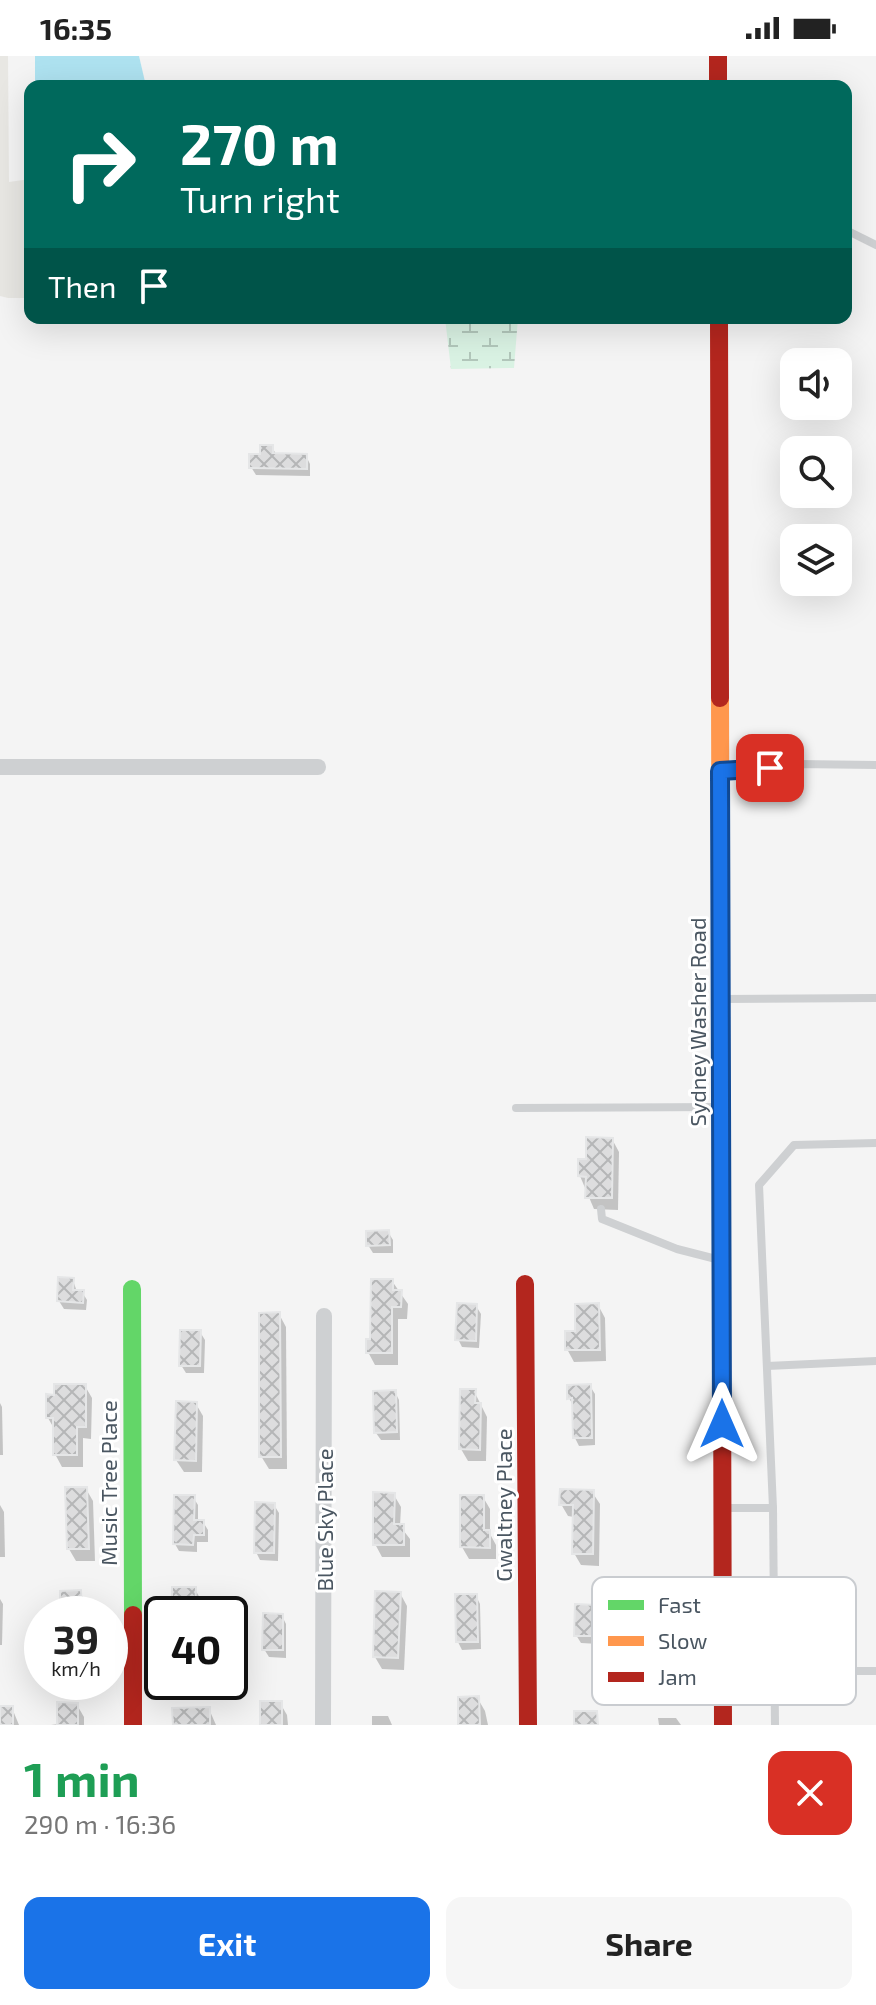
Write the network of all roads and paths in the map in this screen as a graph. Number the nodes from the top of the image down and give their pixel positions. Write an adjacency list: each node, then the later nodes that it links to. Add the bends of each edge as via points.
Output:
1 (718, 56): 2 (street)
2 (718, 80)
3 (852, 233): 4 (lane)
4 (876, 245)
5 (719, 324): 9 (street, Sydney Washer Road)
6 (876, 765): 9 (lane, via 797,764)
7 (0, 767): 8 (street)
8 (318, 767)
9 (720, 771): 11 (street, Sydney Washer Road)
10 (876, 998): 11 (lane)
11 (721, 1000): 12 (street, Sydney Washer Road)
12 (721, 1107): 13 (lane); 16 (street, Sydney Washer Road)
13 (516, 1108)
14 (876, 1143): 21 (lane, via 794,1145 759,1185)
15 (601, 1209): 16 (lane, via 602,1219 677,1249)
16 (722, 1260): 22 (street, Sydney Washer Road)
17 (525, 1284): 29 (street, Gwaltney Place)
18 (132, 1289): 27 (street, Music Tree Place)
19 (324, 1316): 28 (street, Blue Sky Place)
20 (876, 1361): 21 (lane)
21 (767, 1366): 23 (lane)
22 (722, 1508): 23 (lane); 24 (street, Sydney Washer Road)
23 (773, 1508): 25 (lane)
24 (722, 1577)
25 (774, 1577)
26 (723, 1705): 30 (street, Sydney Washer Road)
27 (133, 1725)
28 (323, 1725)
29 (528, 1725)
30 (723, 1725)

